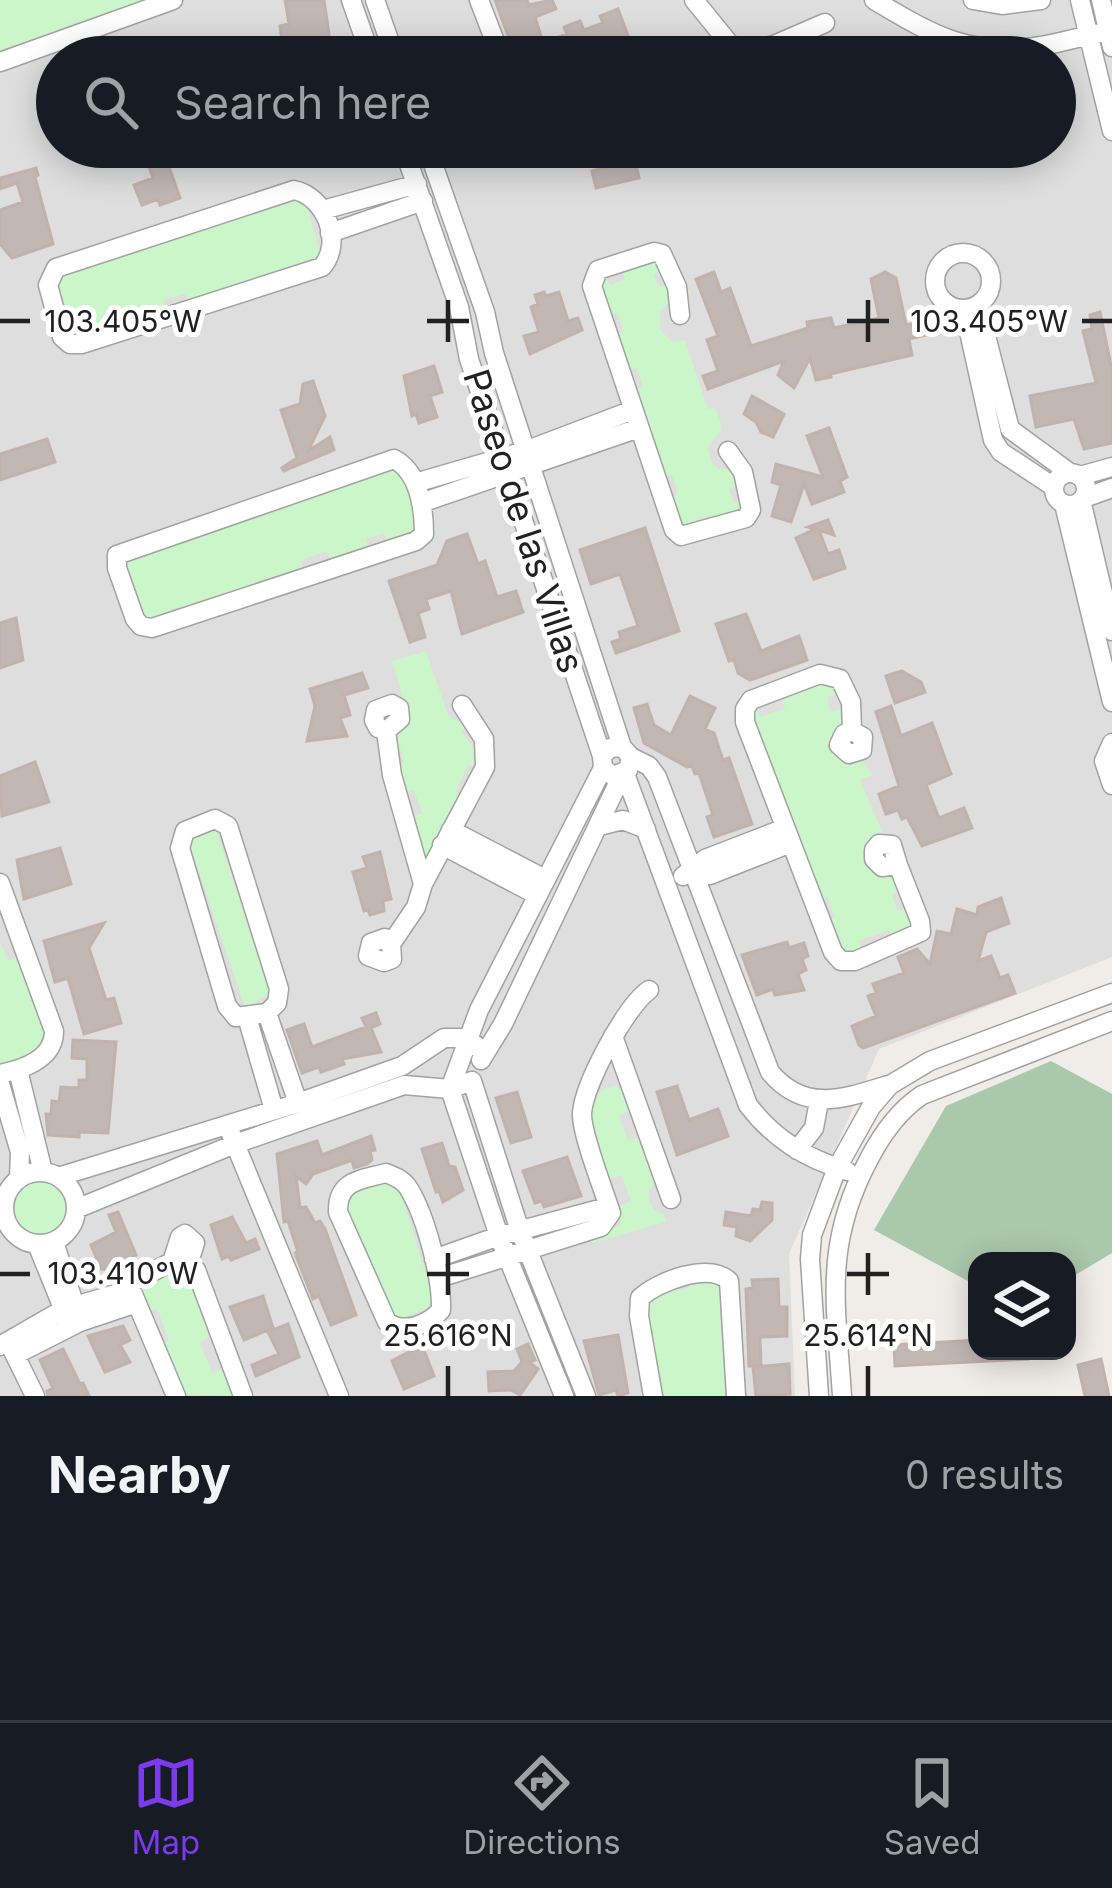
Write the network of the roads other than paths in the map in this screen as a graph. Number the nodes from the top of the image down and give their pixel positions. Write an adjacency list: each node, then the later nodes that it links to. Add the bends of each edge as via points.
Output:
1 (173, 0): 12 (street)
2 (351, 0): 13 (street)
3 (374, 0): 14 (street)
4 (479, 0): 15 (street)
5 (694, 0): 16 (street)
6 (874, 0): 18 (street)
7 (973, 0): 8 (street)
8 (1041, 0)
9 (1080, 0): 19 (street)
10 (1101, 0): 19 (street)
11 (825, 23): 17 (street)
12 (73, 36)
13 (364, 36)
14 (387, 36)
15 (493, 36)
16 (717, 36)
17 (793, 36)
18 (939, 36)
19 (1105, 36): 22 (street)
20 (36, 49): 21 (street)
21 (0, 62)
22 (1112, 131)
23 (411, 168): 25 (street, Paseo de las Villas)
24 (434, 168): 32 (street, Paseo de las Villas)
25 (420, 193): 26 (street); 33 (street, Paseo de las Villas)
26 (363, 209): 27 (street); 28 (street)
27 (323, 210): 28 (street); 28 (street, via 294,190 56,268 48,285 62,337 82,344 322,267)
28 (330, 233)
29 (680, 315): 30 (street, via 662,254 593,278)
30 (636, 419): 31 (street, via 681,536 752,510); 32 (street)
31 (728, 451)
32 (528, 459): 33 (street); 47 (street, Paseo de las Villas)
33 (504, 467): 36 (street); 47 (street, Paseo de las Villas)
34 (1112, 467): 35 (street)
35 (1075, 475): 39 (street, via 1086,489); 39 (street, via 1060,476); 39 (street, via 1010,429 971,307 993,440)
36 (454, 482): 37 (street); 40 (street)
37 (415, 483): 40 (street); 40 (street, via 403,463 384,460 127,549 117,555 117,568 136,619 152,628 416,541 424,534)
38 (1112, 488): 39 (street)
39 (1071, 497): 41 (street); 42 (street)
40 (421, 503)
41 (1112, 631)
42 (1112, 702)
43 (462, 705): 52 (street, via 484,739 485,767)
44 (386, 730): 57 (street)
45 (852, 730): 51 (street, via 850,702 831,674 745,709)
46 (1112, 743): 48 (street, via 1104,761)
47 (617, 763): 49 (street); 50 (street, Paseo de las Villas); 54 (street, Paseo de las Villas, via 649,766 657,777); 58 (street)
48 (1112, 785)
49 (599, 826): 50 (street, via 623,820); 65 (street)
50 (646, 829): 56 (street, Paseo de las Villas)
51 (788, 836): 53 (street, via 842,961 921,932); 54 (street, via 710,875)
52 (447, 838): 57 (street); 58 (street)
53 (898, 865)
54 (692, 872): 56 (street); 66 (street, Paseo de las Villas)
55 (0, 883): 73 (street, via 53,1031 51,1050)
56 (667, 883): 69 (street, Paseo de las Villas)
57 (423, 884): 59 (street)
58 (541, 887): 62 (street)
59 (391, 944)
60 (649, 990): 67 (street)
61 (1112, 993): 77 (street, via 930,1061)
62 (479, 1010): 65 (street); 68 (street)
63 (257, 1015): 63 (street, via 277,1003 278,988 228,826 215,820 185,831 180,848 227,1006 236,1017); 70 (street); 72 (street)
64 (1112, 1021): 82 (street)
65 (503, 1024): 71 (street)
66 (750, 1027): 69 (street); 80 (street, Paseo de las Villas, via 780,1084)
67 (613, 1036): 76 (street); 78 (street)
68 (468, 1038): 71 (street); 79 (street); 81 (street, via 444,1038 402,1066)
69 (721, 1038): 87 (street, Paseo de las Villas, via 748,1105)
70 (280, 1051): 72 (street); 81 (street)
71 (484, 1053): 74 (street)
72 (259, 1058): 83 (street)
73 (9, 1072): 84 (street)
74 (472, 1081): 79 (street); 97 (street)
75 (0, 1084): 84 (street)
76 (630, 1084): 78 (street); 92 (street)
77 (890, 1085): 80 (street); 82 (street); 88 (street)
78 (590, 1088): 97 (street, via 582,1111 610,1213 596,1210 573,1226)
79 (450, 1089): 86 (street, via 404,1085); 95 (street)
80 (819, 1101): 87 (street, via 814,1128)
81 (298, 1103): 83 (street)
82 (906, 1106): 90 (street)
83 (274, 1110): 85 (street)
84 (20, 1120): 89 (street); 91 (street)
85 (227, 1125): 86 (street); 89 (street)
86 (236, 1144): 94 (street); 109 (street)
87 (797, 1150): 88 (street, Paseo de las Villas)
88 (837, 1168): 90 (street, Paseo de las Villas); 112 (street, via 811,1247)
89 (50, 1174): 91 (street); 94 (street, via 71,1190)
90 (860, 1175): 113 (street, via 834,1265)
91 (19, 1178): 93 (street)
92 (671, 1199)
93 (2, 1202): 96 (street)
94 (76, 1209): 98 (street, via 67,1232)
95 (499, 1236): 97 (street); 99 (street); 100 (street)
96 (8, 1240): 98 (street)
97 (523, 1240): 99 (street); 105 (street)
98 (46, 1243): 103 (street)
99 (506, 1256): 100 (street); 105 (street)
100 (469, 1257): 101 (street)
101 (436, 1269): 101 (street, via 441,1310 434,1318 408,1329 387,1322 338,1212 346,1184 386,1173 400,1178)
102 (133, 1294): 103 (street); 107 (street); 108 (street, via 181,1262 196,1270)
103 (72, 1316): 104 (street)
104 (8, 1348): 106 (street)
105 (574, 1392)
106 (35, 1396)
107 (176, 1396)
108 (243, 1396)
109 (339, 1396)
110 (653, 1396): 111 (street, via 640,1298 710,1271 729,1281)
111 (736, 1396)
112 (819, 1396)
113 (842, 1396)

